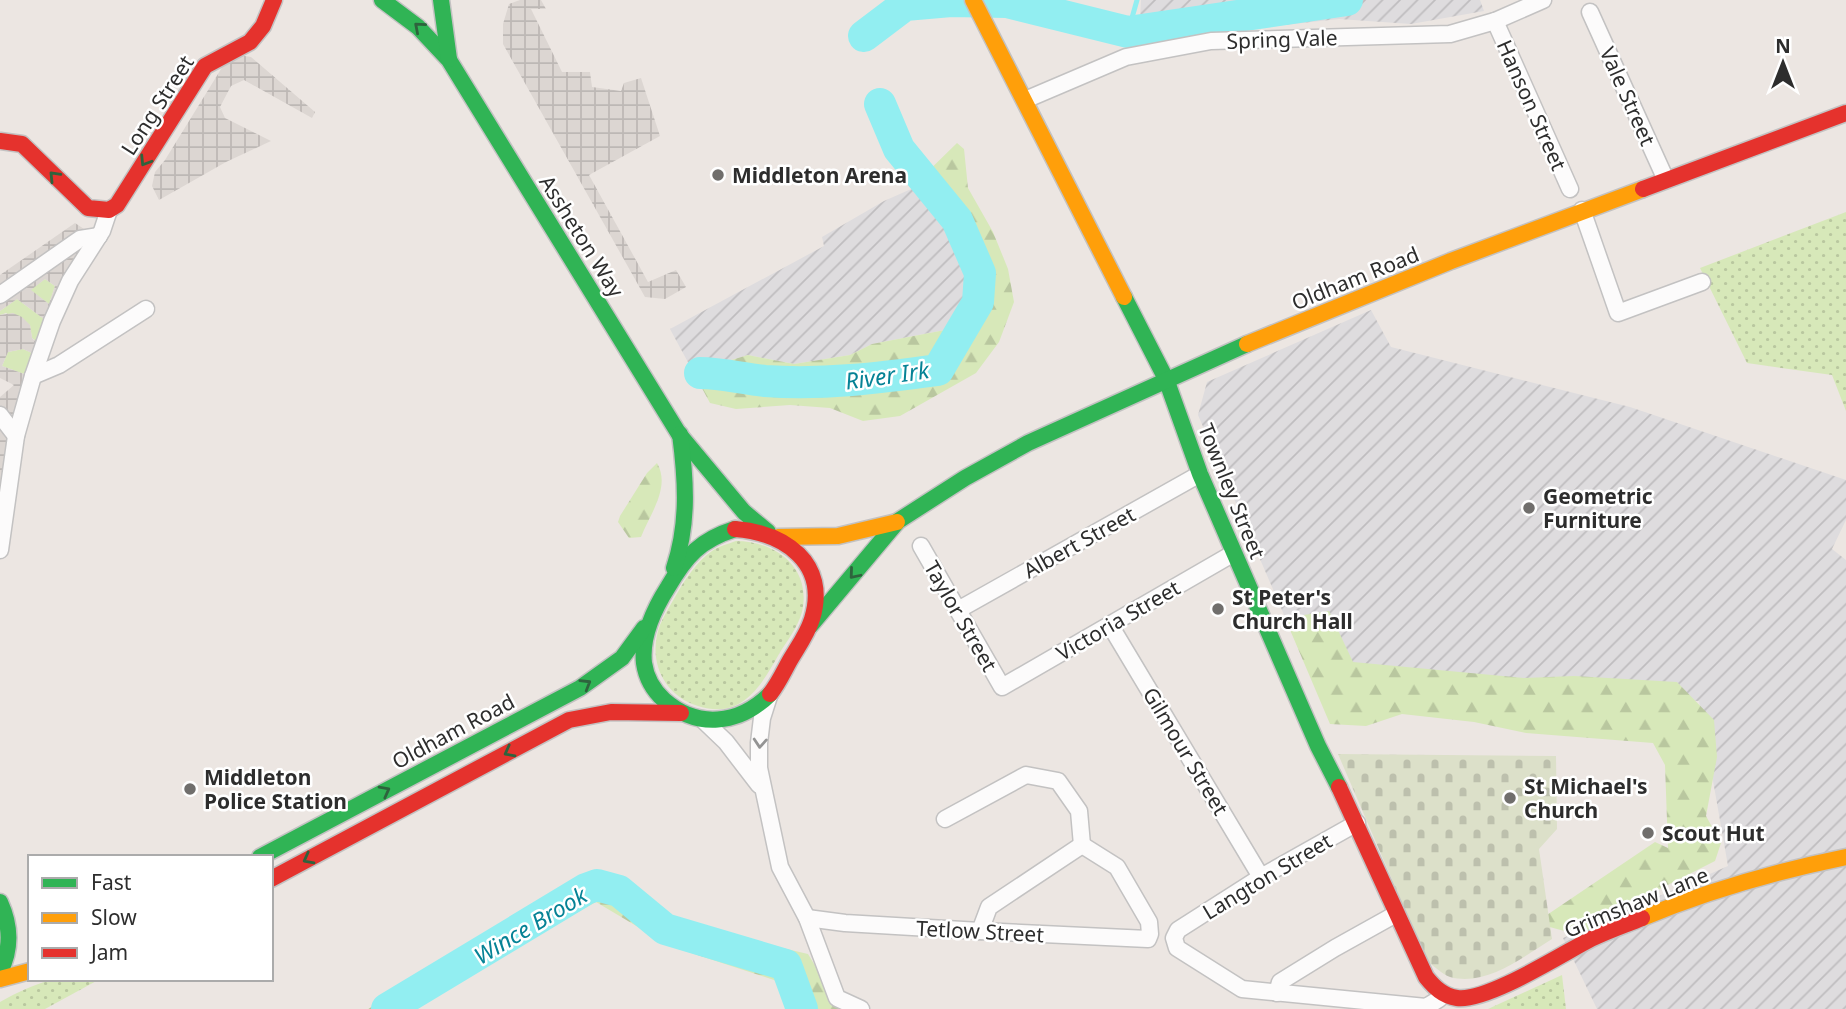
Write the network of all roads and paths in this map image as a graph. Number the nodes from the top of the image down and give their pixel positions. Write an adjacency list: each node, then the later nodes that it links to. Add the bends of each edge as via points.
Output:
1 (382, 0): 8 (main road, Assheton Way, one-way to 1, via 428,35)
2 (441, 0): 8 (main road, Assheton Way)
3 (974, 0): 9 (main road, Townley Street)
4 (1543, 0): 7 (street, Spring Vale)
5 (275, 1): 14 (main road, Long Street, one-way to 14, via 261,31 246,45 205,66 117,205)
6 (1590, 12): 12 (street, Vale Street)
7 (1495, 20): 9 (street, Spring Vale, via 1450,34 1211,41 1126,57); 13 (street, Hanson Street)
8 (449, 60): 23 (main road, Assheton Way)
9 (1025, 100): 21 (main road, Townley Street)
10 (1846, 113): 12 (main road, Oldham Road)
11 (0, 141): 14 (main road, one-way to 11, via 94,210 80,202 22,144)
12 (1666, 180): 15 (main road, Oldham Road)
13 (1570, 189)
14 (109, 210): 16 (street)
15 (1582, 210): 17 (street, via 1618,313); 21 (main road, Oldham Road)
16 (99, 236): 18 (street, via 80,239); 20 (street, via 70,281)
17 (1702, 282)
18 (0, 295)
19 (146, 309): 20 (street, via 59,365)
20 (33, 376): 24 (street)
21 (1166, 379): 25 (main road, Townley Street); 26 (main road, Oldham Road, via 1028,443)
22 (0, 415): 24 (street)
23 (680, 434): 27 (main road, Assheton Way, via 744,512); 31 (main road, Assheton Way, via 687,499 678,559)
24 (16, 436): 29 (street)
25 (1200, 474): 30 (main road, Townley Street); 32 (street, Albert Street)
26 (898, 521): 27 (main road, Oldham Road, via 839,537); 35 (main road, Oldham Road, one-way to 35)
27 (773, 534): 31 (main road, via 735,529 705,541); 35 (main road, via 796,551 809,570 815,596)
28 (921, 545): 32 (street, Taylor Street)
29 (0, 550)
30 (1234, 553): 34 (street, Victoria Street); 42 (main road, Townley Street, via 1318,746)
31 (667, 587): 33 (main road)
32 (958, 610): 36 (street, Taylor Street)
33 (649, 620): 38 (main road, via 643,643 647,676 661,697); 44 (main road, Oldham Road, one-way to 33, via 580,688 622,658)
34 (1110, 625): 36 (street, Victoria Street); 46 (street, Gilmour Street)
35 (810, 626): 37 (main road)
36 (1002, 687)
37 (770, 694): 39 (main road, via 738,716); 40 (street, one-way to 40, via 759,743)
38 (681, 713): 39 (main road); 47 (main road, one-way to 47, via 633,709 569,720)
39 (703, 720): 40 (street)
40 (765, 792): 51 (street, via 780,867)
41 (945, 819): 43 (street, via 1026,775 1058,781 1079,811)
42 (1357, 822): 46 (street, Langton Street); 50 (main road, Townley Street)
43 (1082, 845): 52 (street, via 989,907); 52 (street, Tetlow Street, via 1117,867 1149,922 1147,939)
44 (264, 855)
45 (1846, 857): 57 (main road, Grimshaw Lane, via 1805,865 1656,912 1488,992)
46 (1261, 877): 56 (street, Langton Street, via 1178,930 1174,938 1177,948 1242,989)
47 (273, 878)
48 (0, 901): 49 (main road); 53 (main road, via 10,937)
49 (19, 913)
50 (1396, 914): 56 (street, via 1280,982); 57 (main road, Townley Street, via 1426,977)
51 (807, 918): 52 (street, Tetlow Street); 58 (street, via 837,998)
52 (980, 932)
53 (0, 972)
54 (28, 972): 55 (main road)
55 (0, 979)
56 (1276, 993): 57 (street, via 1426,1007)
57 (1446, 999)
58 (861, 1009)

